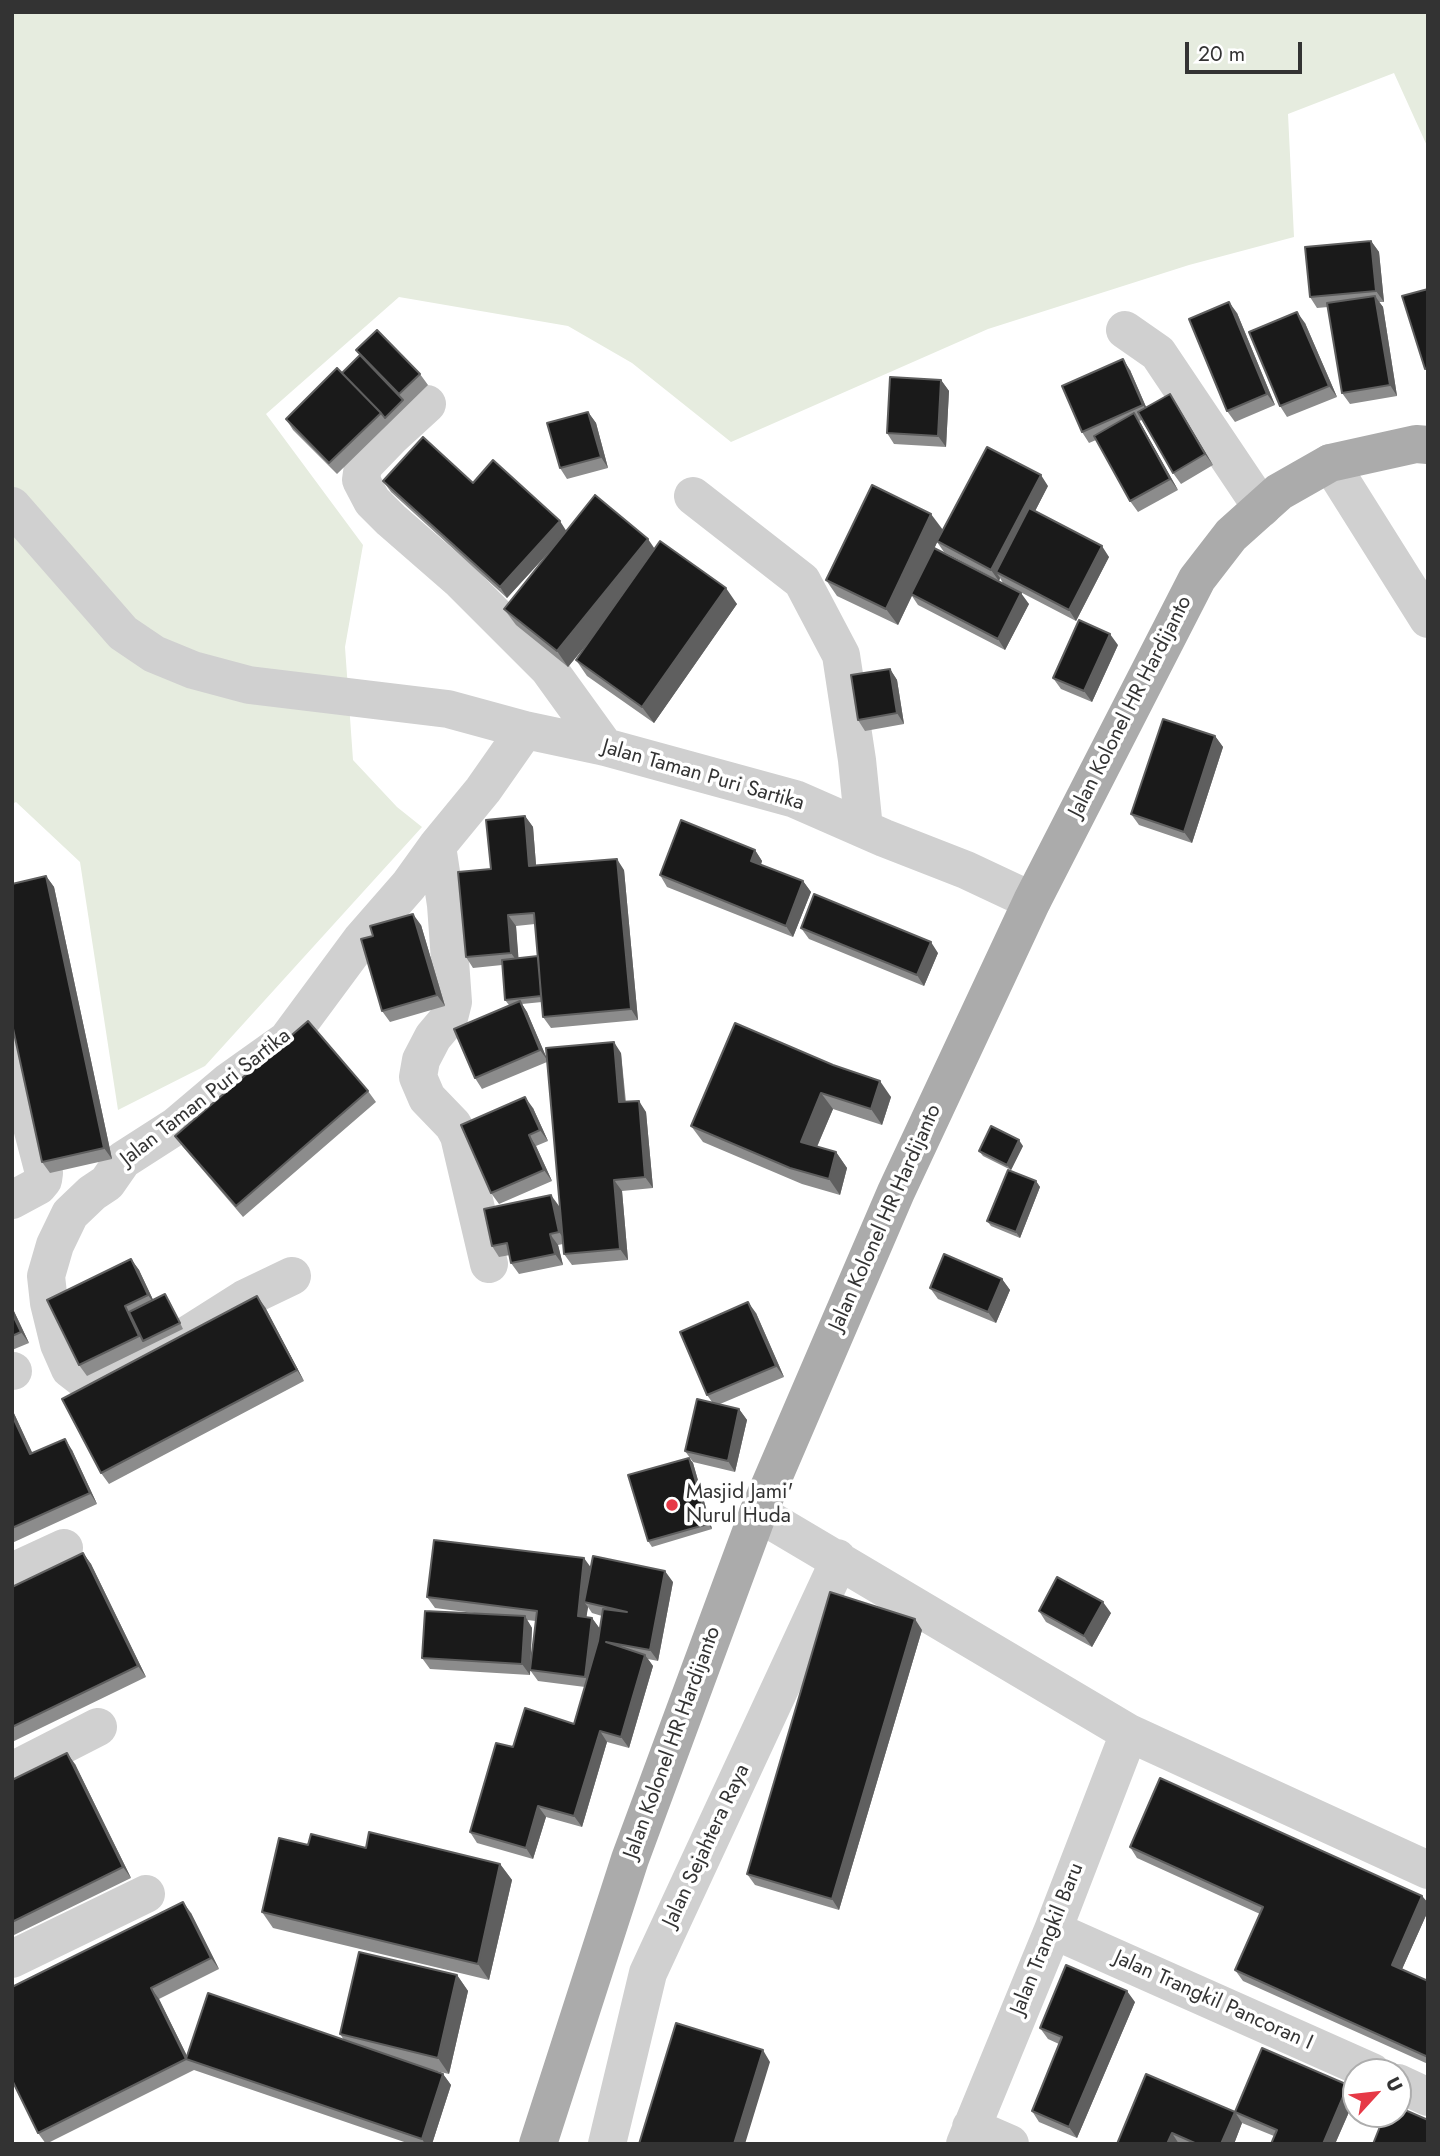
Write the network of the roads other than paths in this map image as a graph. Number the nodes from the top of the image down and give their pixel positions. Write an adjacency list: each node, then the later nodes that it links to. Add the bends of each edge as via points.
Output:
1 (1125, 331): 7 (street, via 1158,353)
2 (427, 404): 10 (street, via 363,466 361,480 372,501 548,668)
3 (1428, 445): 4 (main road, Jalan Kolonel HR Hardijanto)
4 (1330, 463): 7 (main road, Jalan Kolonel HR Hardijanto, via 1279,492); 8 (street)
5 (693, 496): 11 (street, via 802,582 841,655)
6 (12, 506): 9 (street, Jalan Taman Puri Sartika, via 123,634 154,654 249,685 449,709)
7 (1262, 508): 13 (main road, Jalan Kolonel HR Hardijanto, via 1231,535 1197,579)
8 (1428, 618)
9 (525, 730): 10 (street, Jalan Taman Puri Sartika); 12 (street, Jalan Taman Puri Sartika)
10 (605, 747): 11 (street, Jalan Taman Puri Sartika, via 795,799)
11 (864, 829): 13 (street, Jalan Taman Puri Sartika)
12 (437, 846): 16 (street, via 453,1002 449,1018 421,1060 418,1077 426,1098 459,1136); 17 (street, Jalan Taman Puri Sartika, via 287,1040 176,1126 123,1160 107,1183 70,1214 46,1276 59,1344 70,1368 83,1379 110,1375 154,1356 244,1299)
13 (1032, 901): 18 (main road, Jalan Kolonel HR Hardijanto, via 896,1192)
14 (12, 1058): 15 (street, via 44,1173 38,1186)
15 (12, 1200)
16 (489, 1264)
17 (292, 1276)
18 (758, 1513): 20 (street); 31 (main road, Jalan Kolonel HR Hardijanto, via 630,1859)
19 (64, 1548): 21 (street)
20 (837, 1558): 23 (street); 32 (street, Jalan Sejahtera Raya, via 648,1973)
21 (12, 1572)
22 (98, 1727): 24 (street)
23 (1129, 1733): 25 (street); 27 (street, Jalan Trangkil Baru)
24 (12, 1771)
25 (1428, 1870)
26 (146, 1894): 28 (street)
27 (1053, 1930): 29 (street, Jalan Trangkil Pancoran I); 30 (street, Jalan Trangkil Baru)
28 (12, 1959)
29 (1342, 2059)
30 (968, 2135): 33 (street)
31 (538, 2144)
32 (607, 2144)
33 (1010, 2144)

